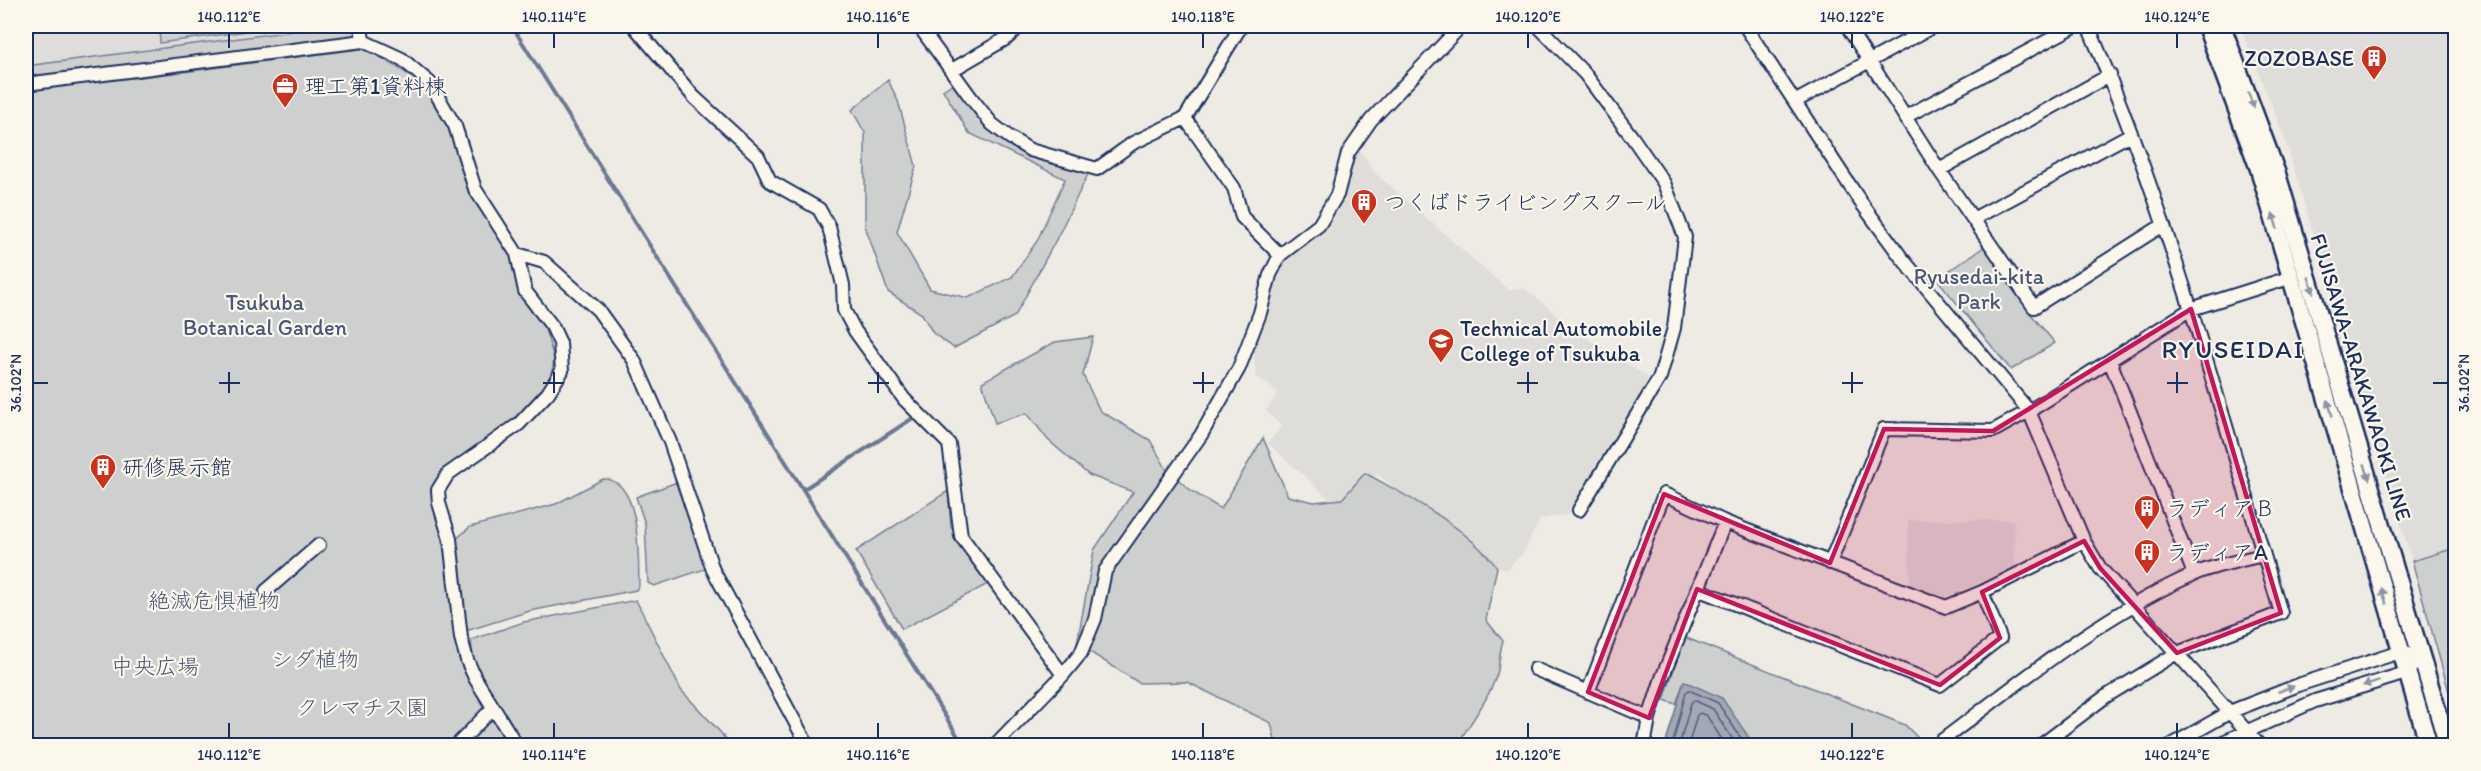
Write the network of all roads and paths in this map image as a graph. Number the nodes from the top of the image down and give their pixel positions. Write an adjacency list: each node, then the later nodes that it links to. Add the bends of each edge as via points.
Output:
1 (361, 26): 15 (street)
2 (634, 26): 49 (street, via 694,97 758,156 770,181 819,209 832,239 843,285 844,310 855,331 904,399 949,444 961,536)
3 (919, 26): 17 (street)
4 (1020, 26): 17 (street, via 1007,38)
5 (1241, 26): 22 (street)
6 (1461, 26): 28 (street, via 1371,120 1348,153 1337,195 1319,225)
7 (1538, 26): 33 (street, via 1585,74 1664,183 1685,237 1674,328 1660,377)
8 (1745, 26): 20 (street)
9 (1847, 26): 16 (street)
10 (1934, 26): 16 (street)
11 (2075, 26): 21 (street)
12 (2088, 26): 18 (street)
13 (2206, 26): 29 (main road, FUJISAWA-ARAKAWAOKI LINE, one-way to 13, via 2259,169)
14 (2222, 26): 46 (main road, FUJISAWA-ARAKAWAOKI LINE, one-way to 46, via 2277,174)
15 (363, 41): 19 (street); 27 (street, via 402,59 430,82 455,126 475,189)
16 (1870, 60): 20 (street); 21 (street)
17 (952, 70): 22 (street, via 992,124 1009,137 1030,150 1097,169 1133,143)
18 (2110, 75): 23 (street); 24 (street)
19 (26, 84)
20 (1796, 101): 32 (street, via 1901,257)
21 (1905, 117): 24 (street)
22 (1185, 118): 28 (street, via 1234,188 1242,217)
23 (2131, 134): 25 (street); 26 (street)
24 (1939, 170): 25 (street)
25 (1973, 219): 26 (street, via 2034,307)
26 (2163, 225): 30 (street)
27 (517, 254): 51 (street, via 525,291 560,343 562,371 556,384 519,424 448,474 438,490 452,547 461,638 475,678); 57 (street, via 544,262 598,310 634,360 670,442 713,570)
28 (1280, 255): 49 (street, via 1239,368 1201,435 1105,572 1085,644)
29 (2292, 277): 30 (street); 44 (main road, FUJISAWA-ARAKAWAOKI LINE, one-way to 29)
30 (2191, 309): 31 (street); 37 (street)
31 (2110, 361): 32 (street); 39 (street)
32 (2030, 411): 35 (street); 38 (street, via 1993,431 1884,429)
33 (1579, 510)
34 (1725, 522): 38 (street); 40 (street); 50 (street, via 1664,494)
35 (2084, 541): 42 (street); 43 (street, via 2100,568)
36 (319, 545): 41 (street)
37 (2263, 555): 39 (street); 45 (street, via 2281,613)
38 (1830, 563): 42 (street, via 1946,608)
39 (2194, 574): 43 (street)
40 (1697, 589): 42 (street, via 1940,685 2000,638); 53 (street)
41 (266, 591)
42 (1982, 592)
43 (2134, 605): 45 (street); 60 (street, via 2028,675 1940,742)
44 (2400, 652): 46 (street); 48 (main road, FUJISAWA-ARAKAWAOKI LINE); 52 (street, one-way to 44)
45 (2177, 653): 52 (street); 61 (street, via 2105,697)
46 (2421, 657): 48 (street); 66 (main road, FUJISAWA-ARAKAWAOKI LINE)
47 (1535, 669): 50 (street)
48 (2406, 673): 54 (street, one-way to 54, via 2314,701); 65 (main road, FUJISAWA-ARAKAWAOKI LINE)
49 (1063, 675): 58 (street)
50 (1588, 692): 53 (street)
51 (493, 708): 55 (street); 56 (street)
52 (2232, 711): 54 (street); 62 (street)
53 (1649, 718): 59 (street)
54 (2248, 729): 63 (street); 64 (street)
55 (456, 746)
56 (517, 746)
57 (808, 746)
58 (994, 746)
59 (1644, 746)
60 (1944, 746)
61 (2040, 746)
62 (2170, 746)
63 (2214, 746)
64 (2260, 746)
65 (2429, 746)
66 (2448, 746)

